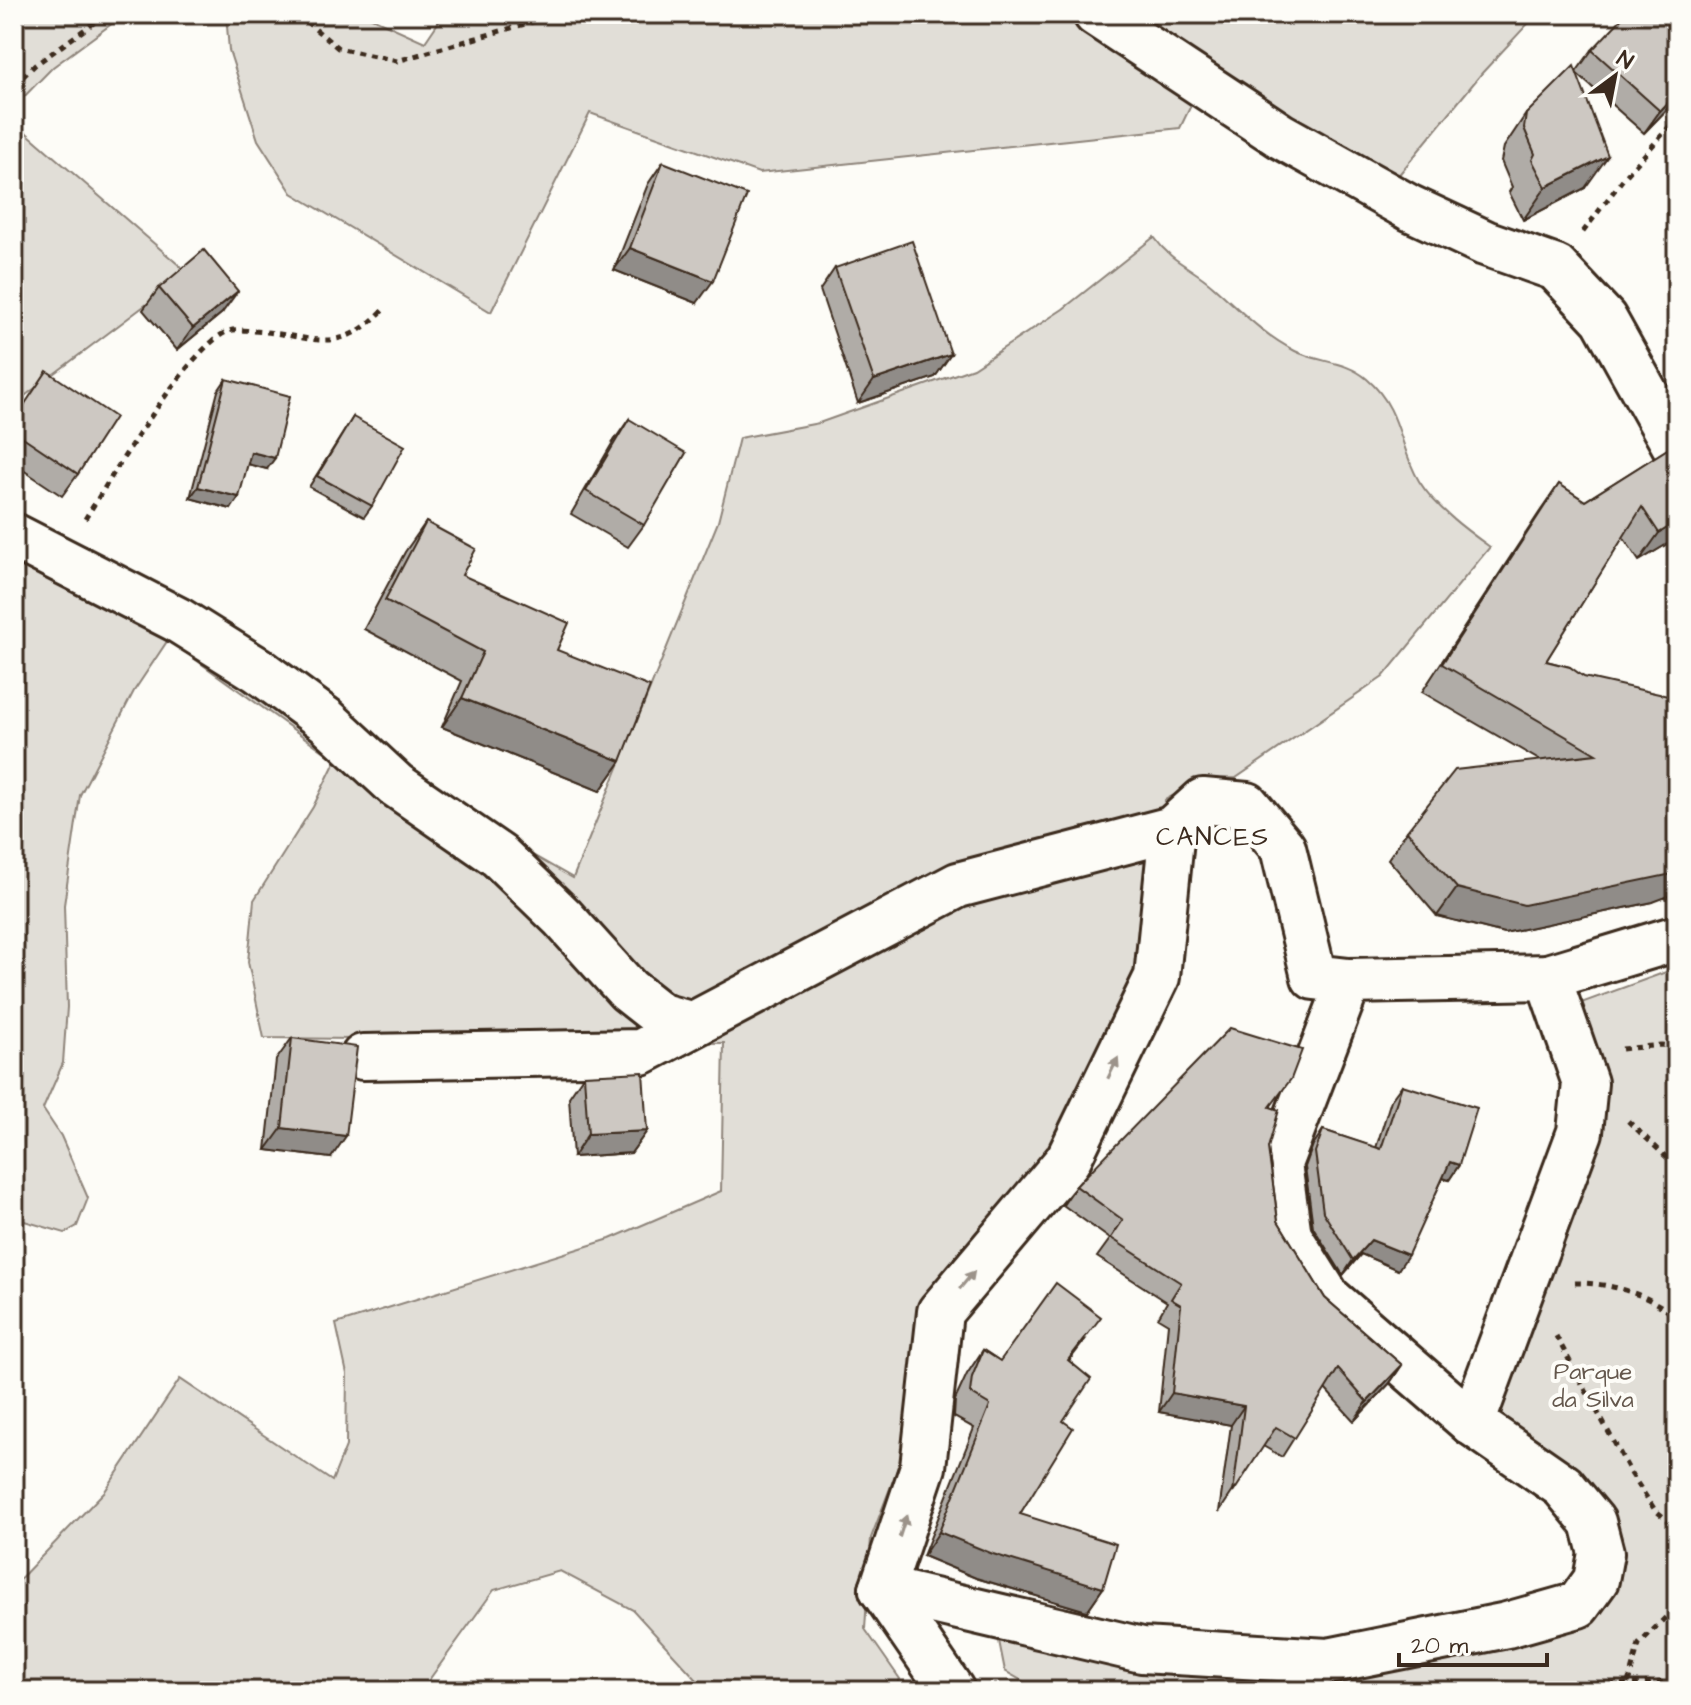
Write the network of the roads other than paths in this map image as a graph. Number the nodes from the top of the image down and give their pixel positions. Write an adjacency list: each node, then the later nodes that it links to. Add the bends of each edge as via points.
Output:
1 (1096, 14): 2 (street, via 1281,136 1410,208 1556,268 1604,319)
2 (1677, 450)
3 (14, 536): 8 (street, via 178,620 270,678 326,720 396,785 499,856 628,990 661,1016)
4 (1172, 829): 7 (street, via 1203,801 1247,805 1283,848 1314,977); 8 (street, via 958,885); 11 (street, one-way to 4, via 923,1467 940,1312 1068,1160 1157,977)
5 (1677, 938): 6 (street)
6 (1548, 977): 7 (street); 10 (street, via 1585,1083 1580,1132)
7 (1349, 981): 10 (street, via 1279,1164 1289,1236 1328,1298)
8 (690, 1024): 9 (street, via 641,1052)
9 (363, 1057)
10 (1472, 1423): 11 (street, via 1563,1486 1593,1522 1601,1553 1596,1580 1578,1605 1328,1661 1142,1650)
11 (882, 1589): 12 (street)
12 (952, 1691)

